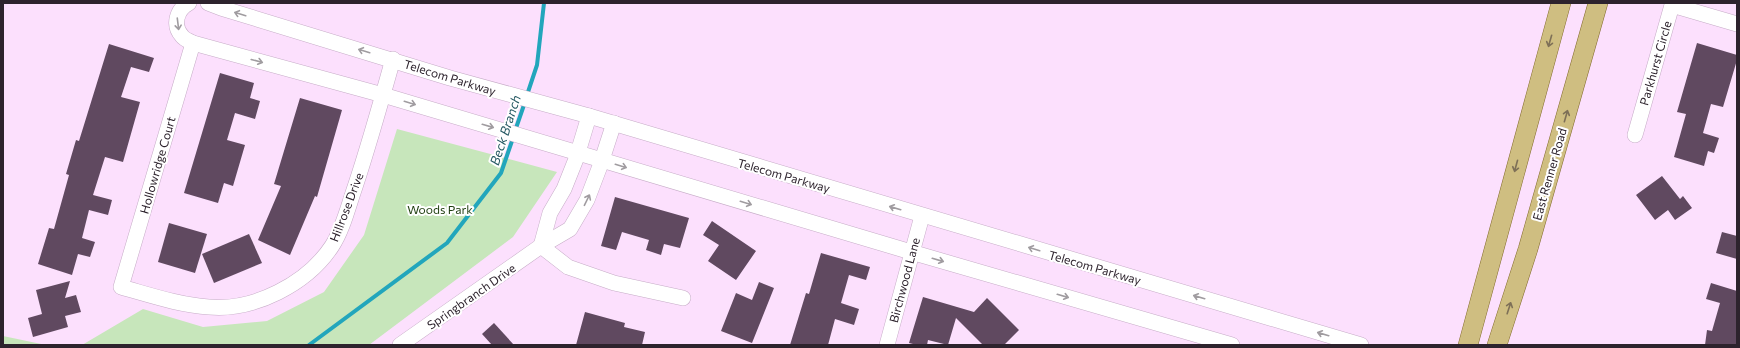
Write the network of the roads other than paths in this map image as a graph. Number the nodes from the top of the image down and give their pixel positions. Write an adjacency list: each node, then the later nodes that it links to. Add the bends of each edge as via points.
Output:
1 (189, 3): 6 (street, one-way to 6, via 183,6 177,16 177,28 182,37)
2 (208, 3): 7 (street, Telecom Parkway, one-way to 2)
3 (1561, 3): 25 (main road, one-way to 25)
4 (1598, 3): 26 (main road, East Renner Road, one-way to 4, via 1528,248)
5 (1737, 24): 11 (street, Parkhurst Circle, via 1672,5)
6 (193, 43): 8 (street, one-way to 8); 19 (street, Hollowridge Court)
7 (393, 60): 8 (street, Hillrose Drive); 9 (street, Telecom Parkway)
8 (383, 95): 12 (street, one-way to 12); 19 (street, Hillrose Drive, via 342,226 332,246 317,264 299,279 258,300 210,308 187,305)
9 (589, 116): 10 (street, Telecom Parkway); 12 (street)
10 (614, 124): 13 (street, Springbranch Drive); 15 (street, Telecom Parkway, one-way to 10)
11 (1635, 135)
12 (578, 153): 13 (street); 14 (street)
13 (602, 160): 16 (street, Springbranch Drive, one-way to 13, via 587,200); 18 (street, one-way to 18)
14 (555, 205): 16 (street); 17 (street, via 550,213)
15 (922, 216): 18 (street, Birchwood Lane); 24 (street, Telecom Parkway, one-way to 15)
16 (577, 218): 17 (street, Springbranch Drive, via 570,229)
17 (541, 246): 20 (street, via 573,269 614,283); 21 (street, Springbranch Drive)
18 (911, 252): 22 (street, Birchwood Lane); 23 (street, one-way to 23)
19 (121, 287)
20 (683, 298)
21 (400, 345)
22 (887, 345)
23 (1232, 345)
24 (1361, 345)
25 (1468, 345)
26 (1497, 345)

